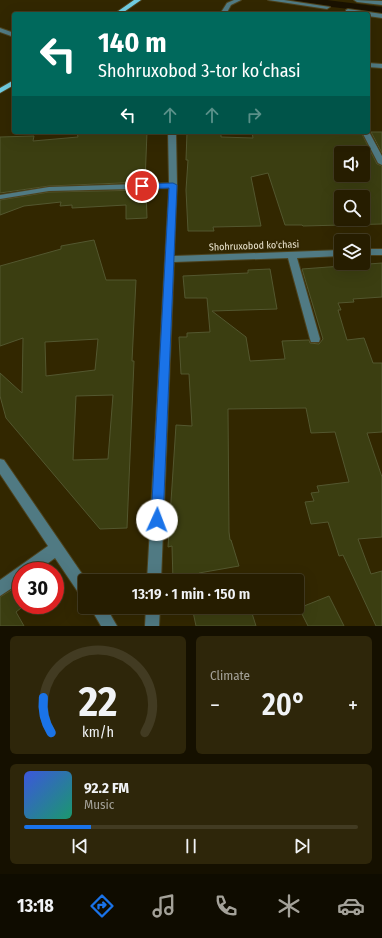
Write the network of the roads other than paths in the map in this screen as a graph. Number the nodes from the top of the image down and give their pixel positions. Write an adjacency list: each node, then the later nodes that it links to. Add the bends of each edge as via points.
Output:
1 (138, 0): 8 (main road)
2 (238, 0): 9 (street, via 229,4)
3 (271, 0): 6 (street)
4 (357, 0): 5 (street)
5 (381, 3)
6 (328, 7)
7 (348, 11): 10 (street)
8 (120, 12)
9 (223, 12)
10 (354, 12)
11 (370, 14): 12 (street)
12 (382, 16)
13 (0, 30): 14 (street)
14 (12, 34)
15 (370, 65): 16 (street)
16 (382, 66)
17 (12, 83): 18 (main road)
18 (0, 91)
19 (172, 134): 22 (street)
20 (367, 134): 21 (street)
21 (382, 164)
22 (173, 185): 23 (street, via 49,190); 28 (street)
23 (0, 197)
24 (370, 252): 25 (street)
25 (382, 252)
26 (334, 253): 27 (street, Shohruxobod ko'chasi)
27 (292, 254): 28 (street, Shohruxobod ko'chasi); 29 (street)
28 (169, 259): 33 (street)
29 (315, 339)
30 (0, 464): 31 (street)
31 (57, 548): 32 (street); 35 (street)
32 (38, 562)
33 (154, 574)
34 (12, 580): 36 (street)
35 (78, 580)
36 (0, 589)
37 (102, 614): 39 (street)
38 (153, 614): 40 (street)
39 (110, 626)
40 (152, 626)

